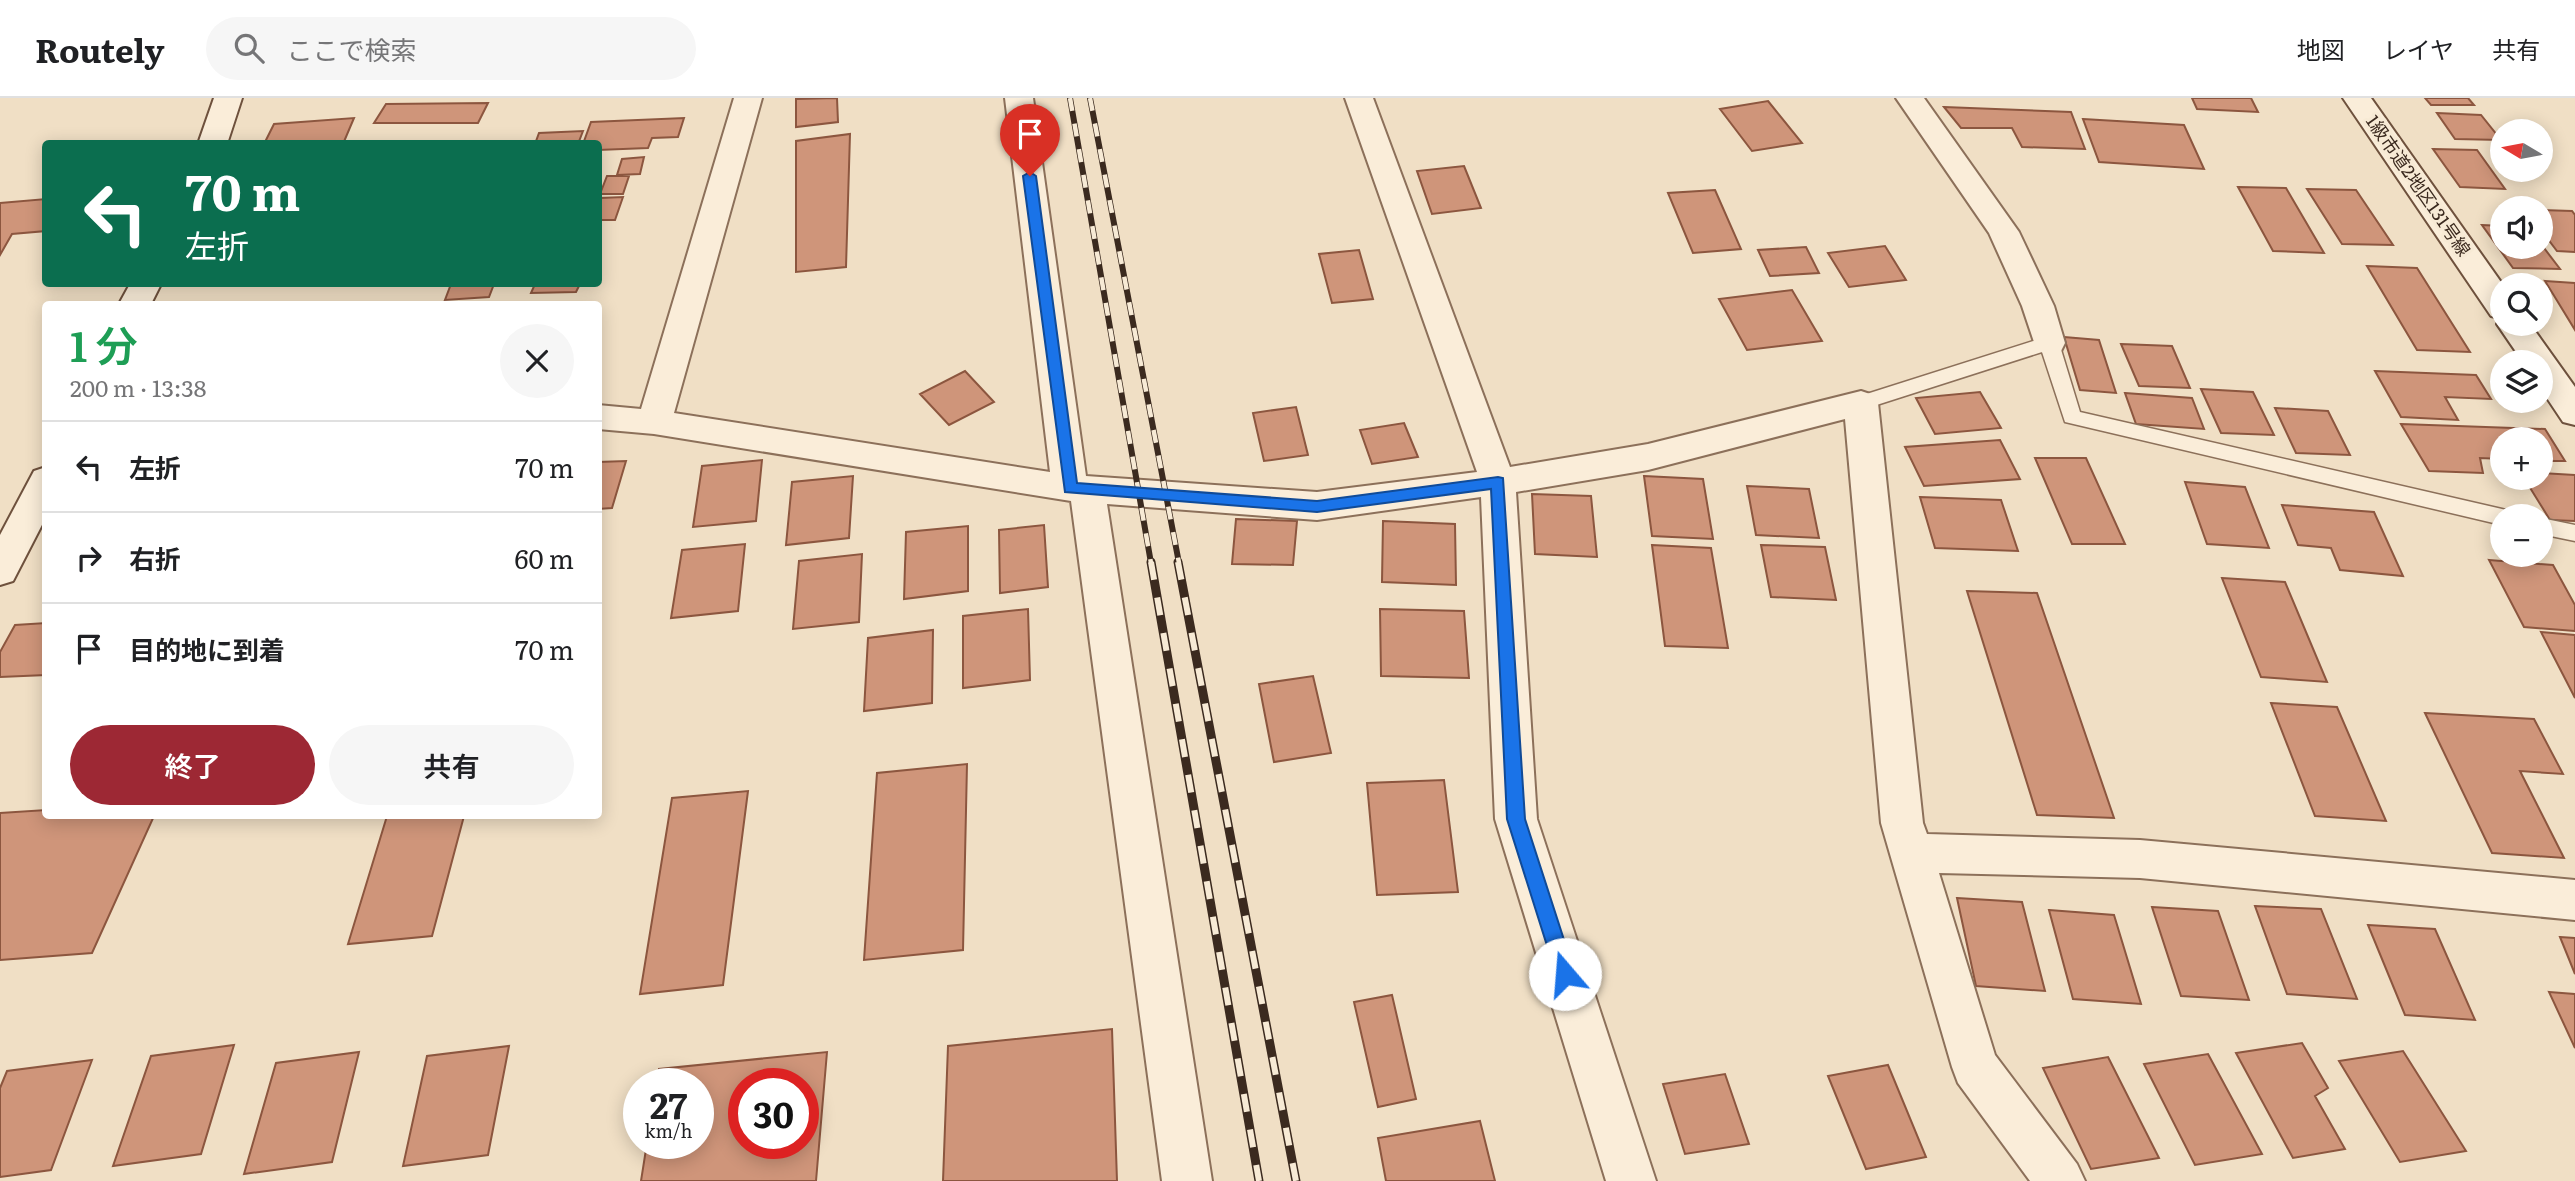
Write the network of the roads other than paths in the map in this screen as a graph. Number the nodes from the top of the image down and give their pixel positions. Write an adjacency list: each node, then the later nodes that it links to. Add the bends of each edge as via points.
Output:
1 (228, 98): 7 (street)
2 (748, 98): 14 (street)
3 (1019, 98): 16 (street)
4 (1359, 98): 15 (street)
5 (1910, 98): 9 (street, via 2004,232 2038,306)
6 (2357, 98): 8 (street, 1級市道2地区131号線)
7 (213, 140)
8 (2490, 291)
9 (2049, 343): 11 (lane); 18 (lane, via 2072,417)
10 (2553, 382): 12 (street)
11 (1861, 403): 15 (street, via 1648,457); 22 (street, via 1902,822)
12 (2575, 413)
13 (602, 417): 14 (street)
14 (654, 422): 16 (street)
15 (1498, 482): 16 (street, via 1317,506); 25 (street, via 1516,819)
16 (1079, 488): 24 (street)
17 (42, 489): 21 (street)
18 (2490, 514)
19 (2553, 529): 20 (lane)
20 (2575, 534)
21 (0, 570)
22 (1911, 853): 23 (street, via 2140,859); 26 (street, via 1975,1067)
23 (2575, 900)
24 (1187, 1181)
25 (1631, 1181)
26 (2060, 1181)

